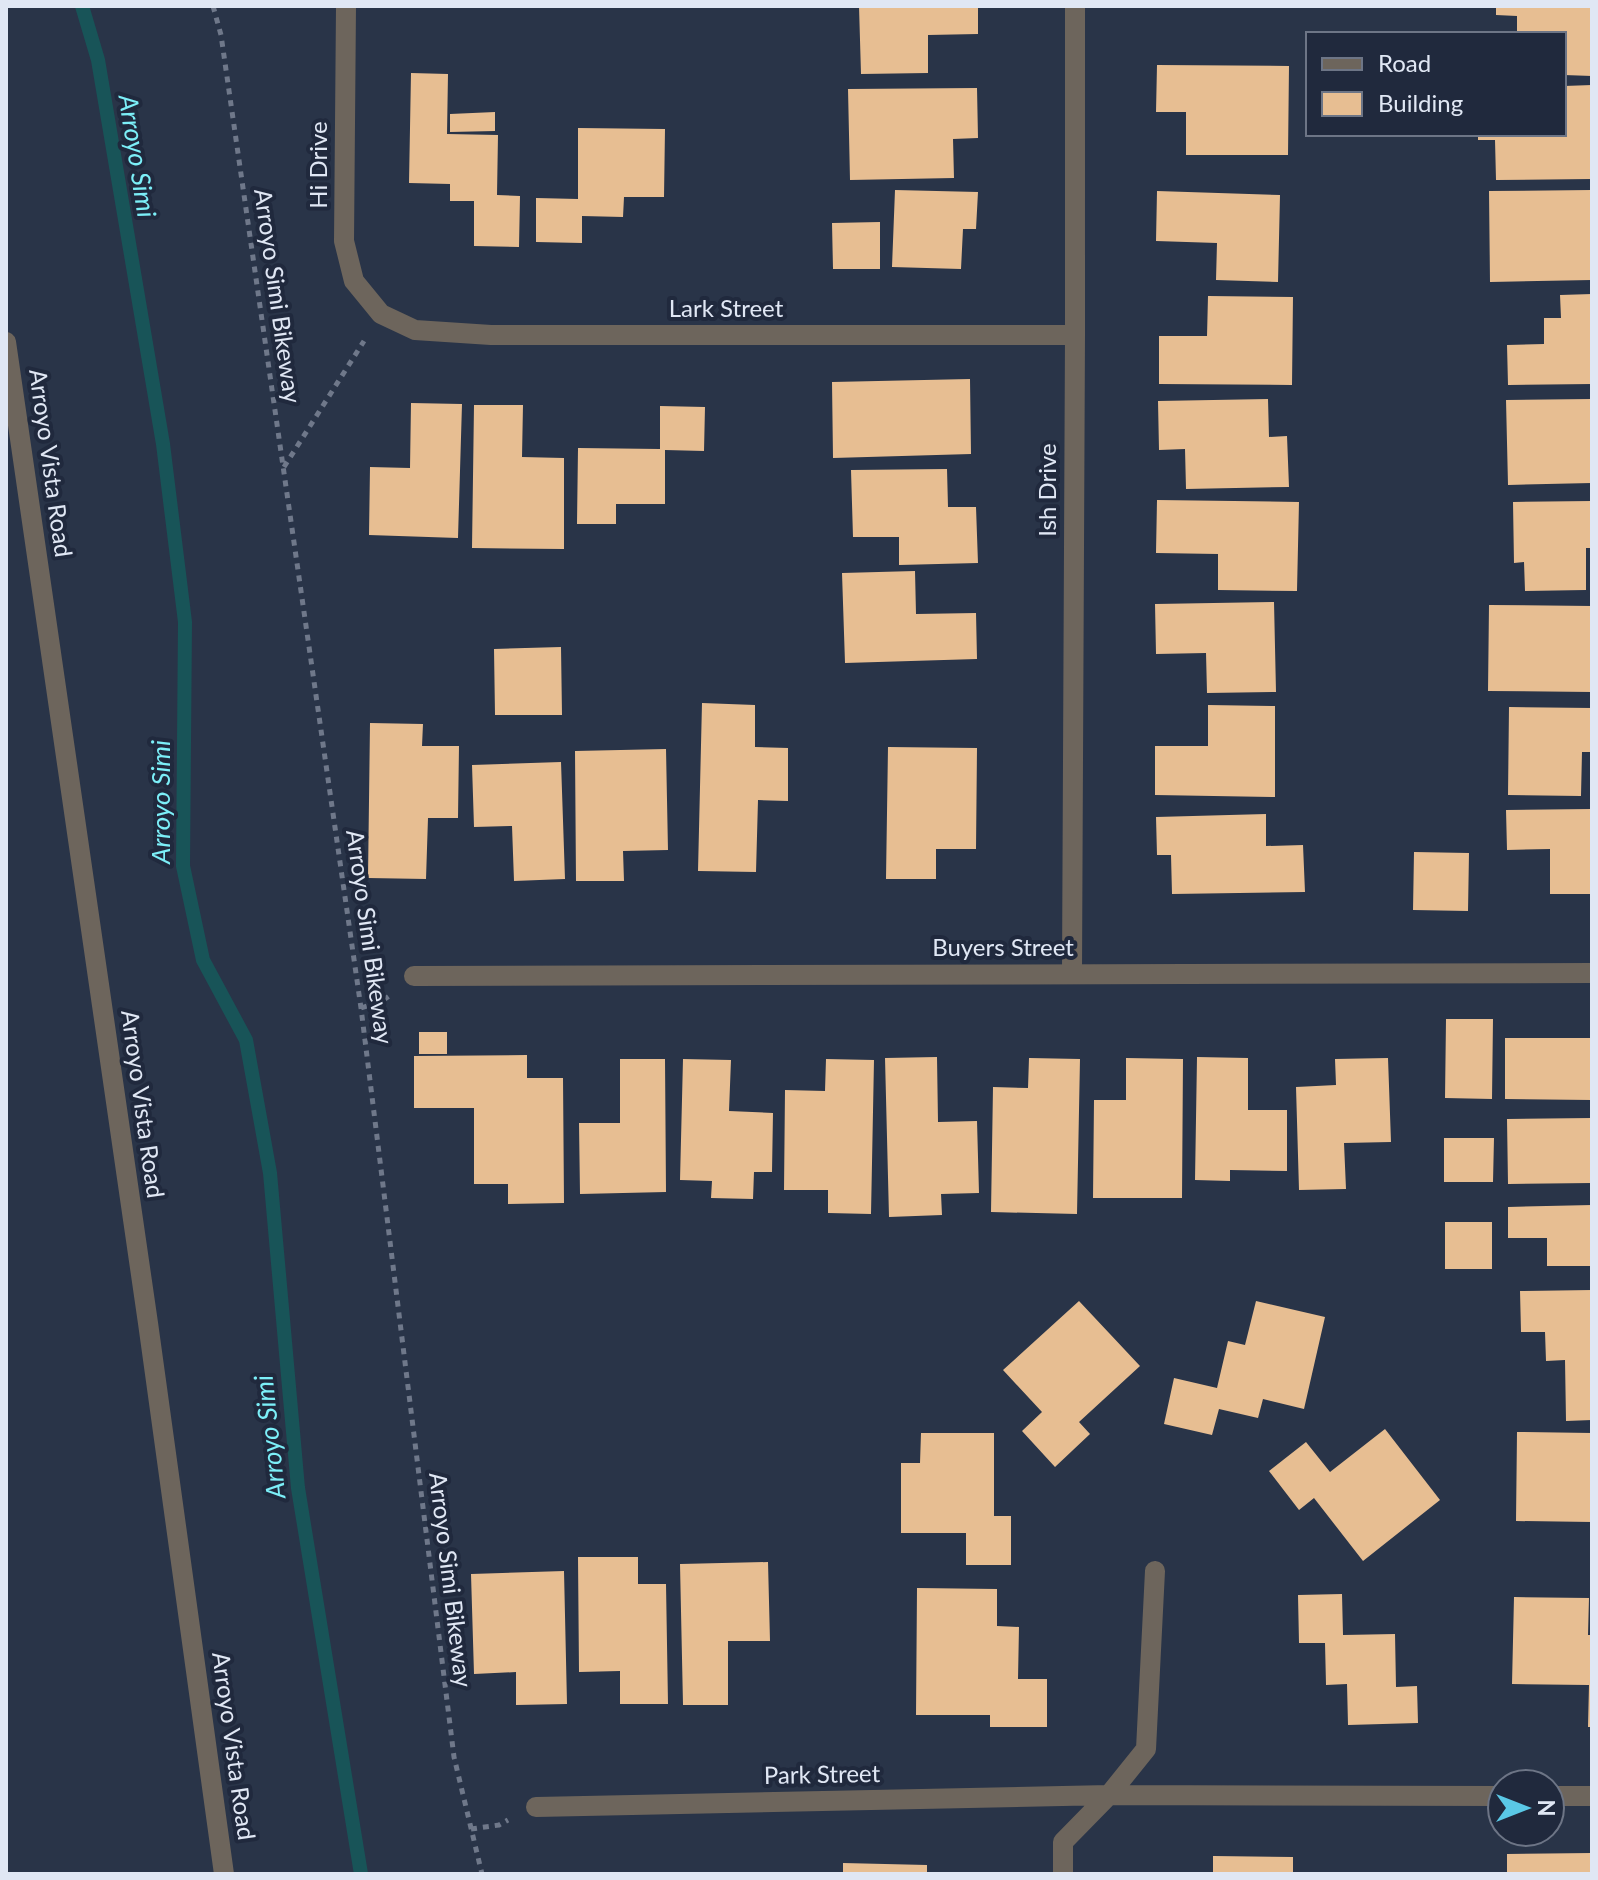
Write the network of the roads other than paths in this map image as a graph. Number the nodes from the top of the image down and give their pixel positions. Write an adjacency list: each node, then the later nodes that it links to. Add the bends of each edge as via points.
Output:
1 (346, 6): 3 (street, Hi Drive, via 344,241 354,281)
2 (1075, 6): 4 (street, Ish Drive)
3 (381, 314): 4 (street, Lark Street, via 415,330 491,335)
4 (1075, 335): 6 (street, Ish Drive)
5 (6, 342): 15 (street, Arroyo Vista Road)
6 (1072, 973): 7 (street, Buyers Street); 8 (street, Buyers Street)
7 (1592, 973)
8 (414, 976)
9 (1155, 1571): 10 (street, via 1146,1749)
10 (1109, 1795): 11 (street, Park Street); 14 (street, Park Street); 16 (street, via 1063,1842)
11 (1486, 1796)
12 (1566, 1796): 13 (street)
13 (1592, 1796)
14 (536, 1807)
15 (224, 1874)
16 (1063, 1874)

